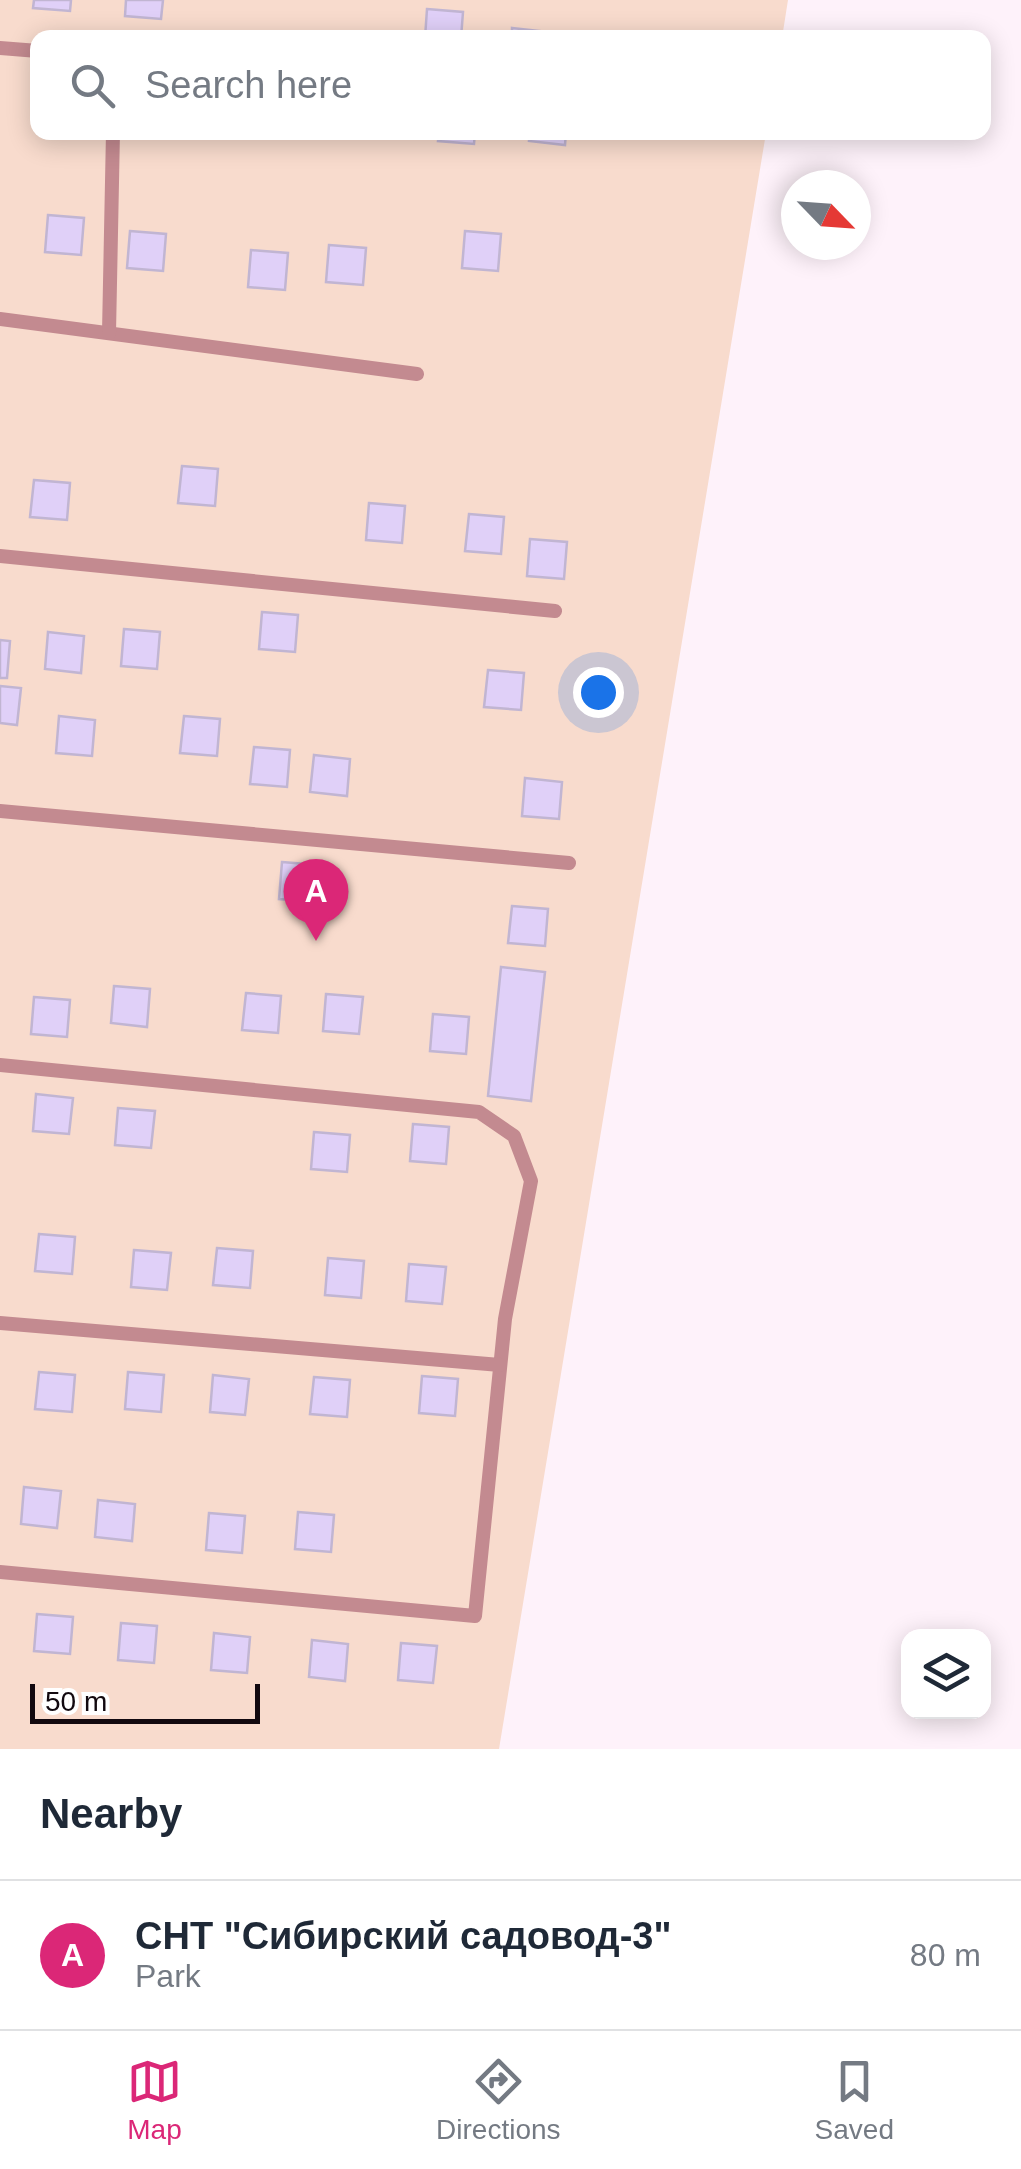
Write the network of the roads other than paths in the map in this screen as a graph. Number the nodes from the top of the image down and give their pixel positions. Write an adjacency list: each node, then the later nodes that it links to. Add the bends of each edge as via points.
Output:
1 (0, 48): 2 (lane)
2 (30, 51)
3 (113, 140): 5 (lane)
4 (0, 318): 5 (lane)
5 (109, 333): 6 (lane)
6 (417, 374)
7 (0, 556): 8 (lane)
8 (555, 611)
9 (0, 811): 10 (lane)
10 (569, 863)
11 (0, 1065): 13 (lane, via 479,1112 514,1136 531,1181)
12 (0, 1324): 13 (lane)
13 (500, 1365): 14 (lane, via 474,1616)
14 (0, 1572)

